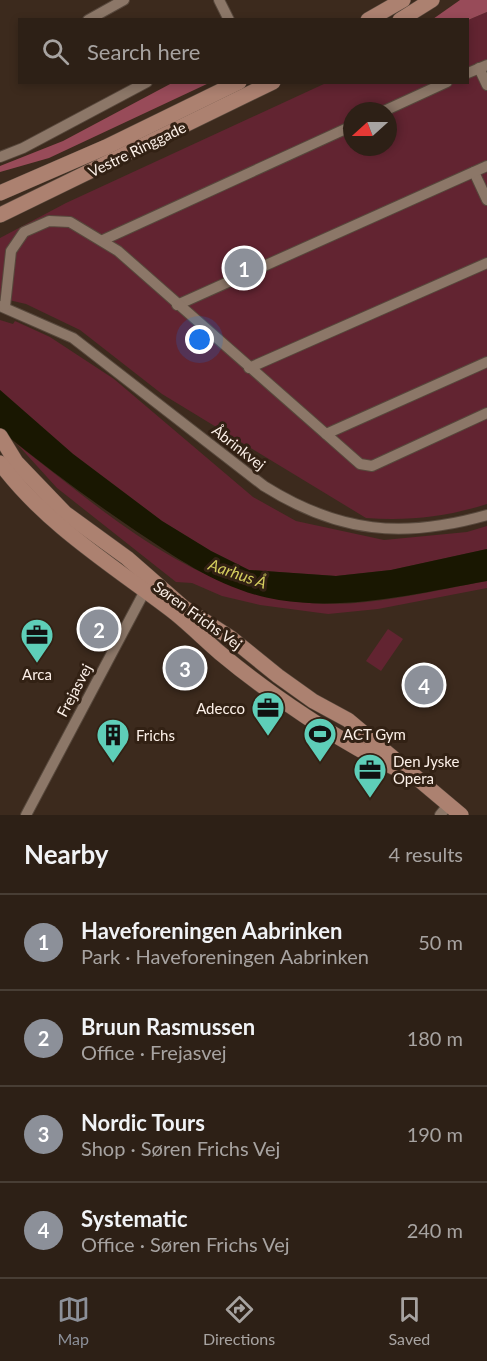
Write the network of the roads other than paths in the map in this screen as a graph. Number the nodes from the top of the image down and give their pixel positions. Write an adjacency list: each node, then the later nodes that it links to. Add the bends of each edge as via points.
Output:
1 (124, 0): 5 (street)
2 (219, 0): 6 (street)
3 (403, 0): 7 (street)
4 (432, 0): 8 (street)
5 (92, 18)
6 (228, 18)
7 (372, 18)
8 (403, 18)
9 (483, 66): 10 (street); 15 (street)
10 (469, 73)
11 (143, 84): 18 (street)
12 (235, 84): 21 (street, Vestre Ringgade)
13 (269, 84): 23 (street, Vestre Ringgade)
14 (443, 84): 16 (street)
15 (487, 85)
16 (397, 105)
17 (343, 130): 24 (street)
18 (0, 157)
19 (487, 166): 20 (street)
20 (474, 172): 22 (street); 26 (street)
21 (0, 194)
22 (487, 200)
23 (0, 215)
24 (103, 240): 26 (street); 27 (street, via 70,222 49,221 24,232 11,251)
25 (487, 263): 29 (street)
26 (177, 305): 29 (street)
27 (2, 306): 34 (street, Åbrinkvej, via 74,338 296,507 376,529 424,529)
28 (487, 362): 31 (street)
29 (249, 368): 31 (street)
30 (487, 413): 31 (street, via 372,466 360,464)
31 (326, 434)
32 (0, 436): 35 (street, Søren Frichs Vej, via 16,462 65,513 127,558)
33 (0, 463): 35 (street, Søren Frichs Vej, via 44,511)
34 (487, 515)
35 (147, 586): 36 (street, Søren Frichs Vej, via 231,638 278,676 348,720); 37 (street, Frejasvej)
36 (444, 810): 38 (street, Søren Frichs Vej)
37 (26, 815)
38 (461, 815)

